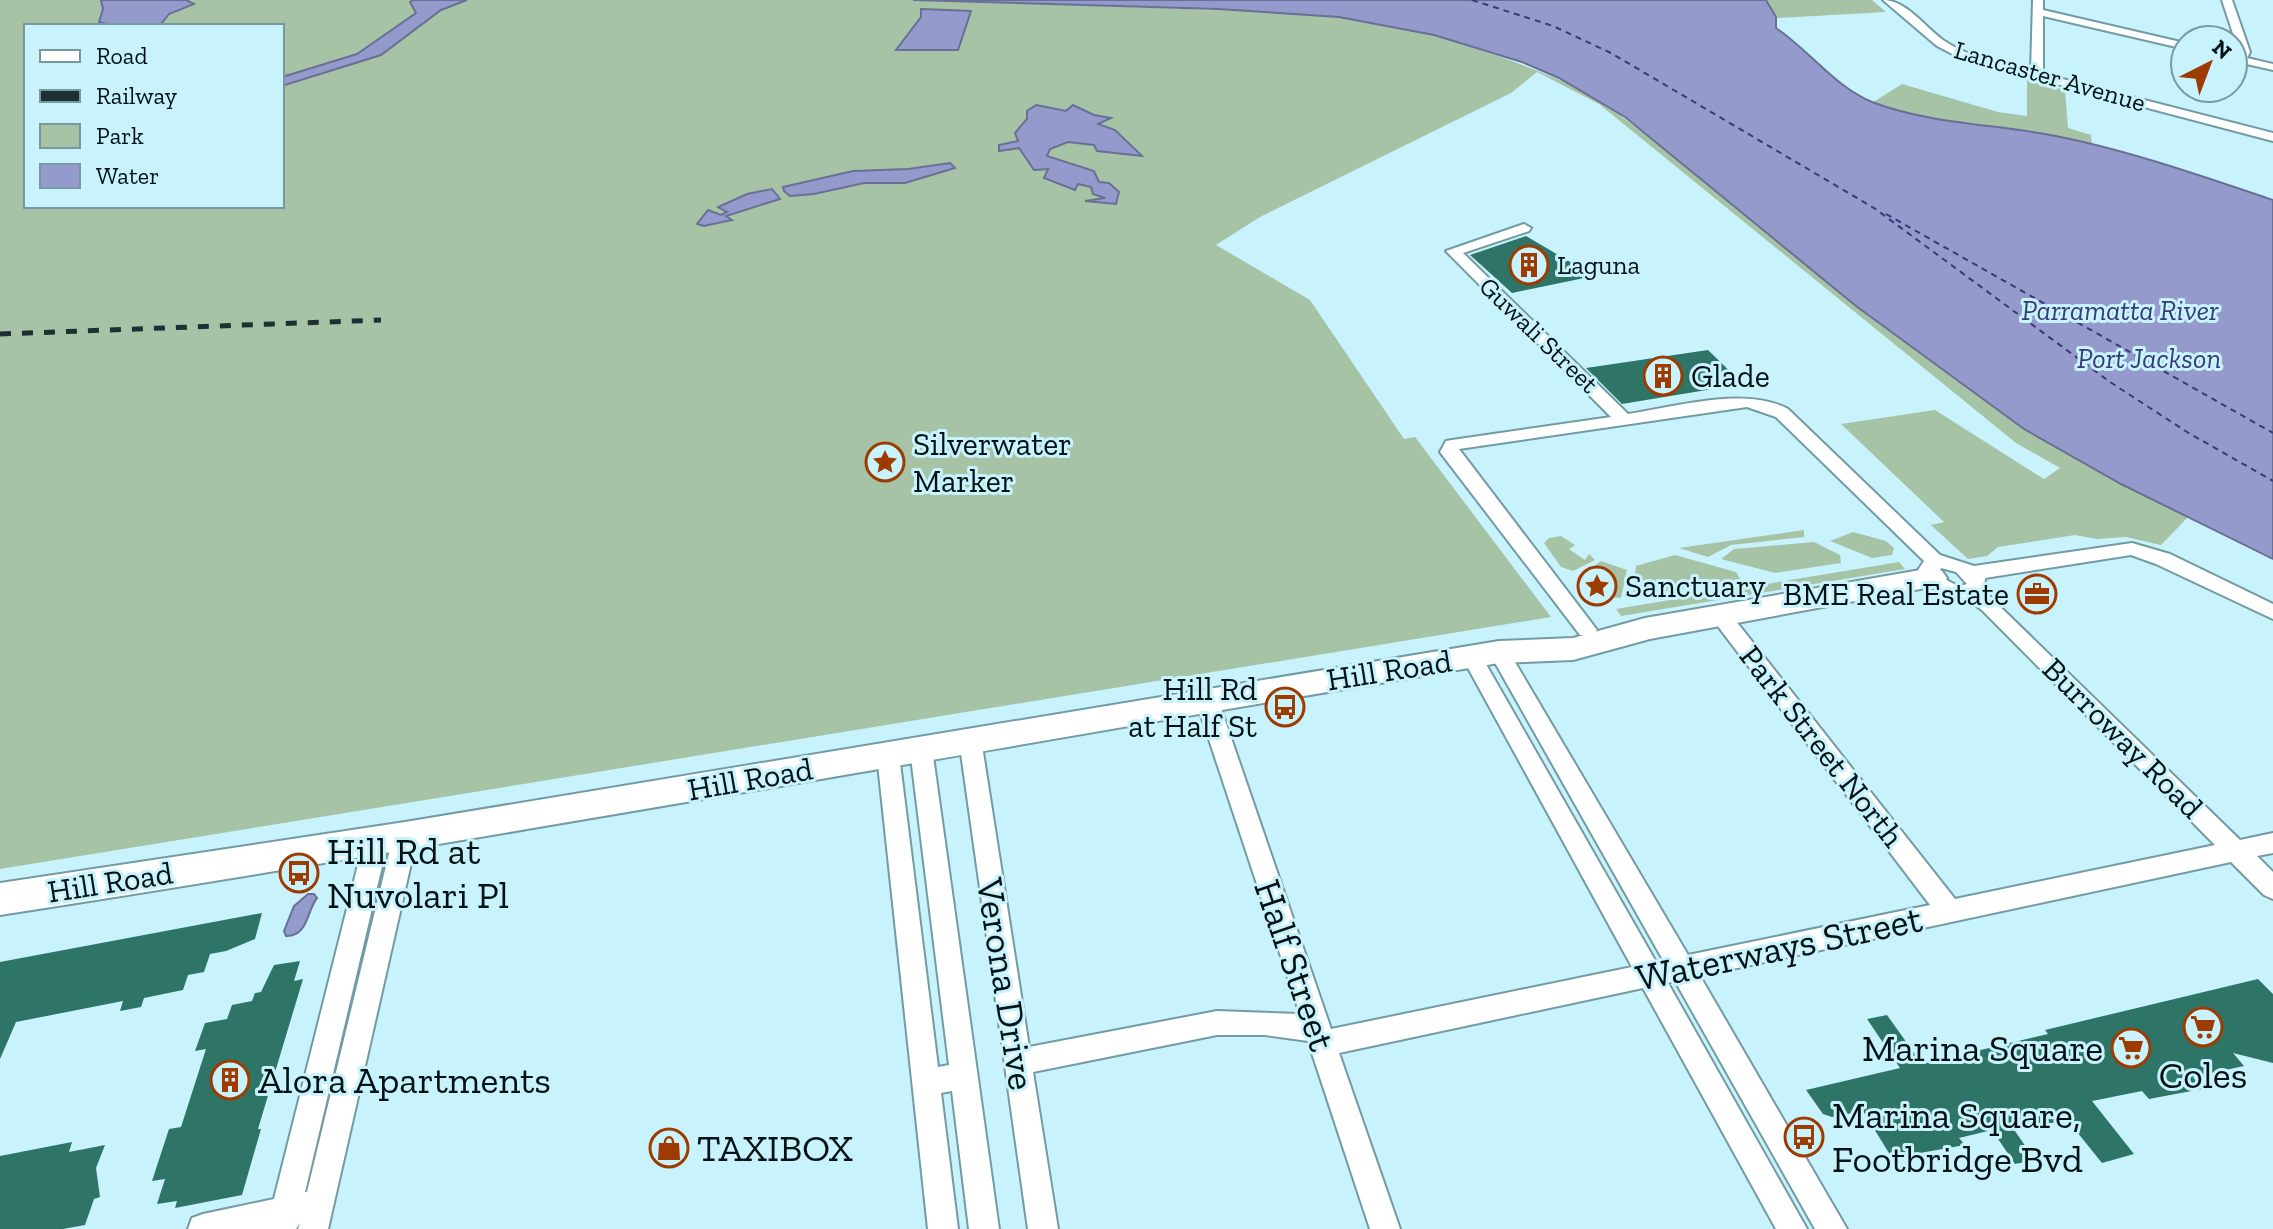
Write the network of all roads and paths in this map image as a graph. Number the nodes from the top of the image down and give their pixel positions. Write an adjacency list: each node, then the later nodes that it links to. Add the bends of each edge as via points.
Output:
1 (1888, 0): 8 (street, Lancaster Avenue, via 1951,50)
2 (2227, 0): 4 (street)
3 (2038, 6): 5 (street); 8 (street)
4 (2235, 24)
5 (2169, 42)
6 (2249, 61): 7 (street)
7 (2273, 67)
8 (2037, 75): 9 (street, Lancaster Avenue)
9 (2273, 137)
10 (1524, 228): 11 (street, Guwali Street, via 1453,251)
11 (1624, 420): 12 (street, via 1747,402 1771,407); 17 (street, via 1449,447)
12 (1934, 570): 13 (street, via 1953,591); 15 (street, Hill Road)
13 (1972, 582): 14 (street, via 2132,549); 25 (street, Burroway Road)
14 (2273, 612)
15 (1721, 616): 16 (street, Hill Road); 28 (street, Park Street North)
16 (1645, 629): 17 (street, Hill Road); 18 (street, Hill Road, via 1618,640 1533,654)
17 (1587, 630): 18 (street, Hill Road, via 1525,641)
18 (1485, 655): 19 (street, Hill Road); 29 (street); 30 (street)
19 (1207, 700): 20 (street, Hill Road); 31 (street, Half Street)
20 (970, 739): 21 (street, Hill Road); 32 (street, Verona Drive)
21 (921, 749): 22 (street, Hill Road); 33 (street, Verona Drive)
22 (888, 755): 23 (street, Hill Road); 34 (street)
23 (390, 839): 27 (street, Hill Road); 35 (street); 36 (street)
24 (2273, 843): 25 (street, Waterways Street)
25 (2236, 852): 26 (street, Burroway Road); 28 (street, Waterways Street)
26 (2273, 888)
27 (0, 899)
28 (1950, 912): 29 (street, Waterways Street)
29 (1682, 969): 30 (street, Waterways Street); 43 (street)
30 (1650, 976): 31 (street, Waterways Street); 42 (street)
31 (1319, 1036): 32 (street, Waterways Street, via 1265,1023 1217,1023); 41 (street, Half Street)
32 (1017, 1062): 40 (street, Verona Drive)
33 (964, 1075): 34 (street); 39 (street, Verona Drive)
34 (926, 1083): 38 (street)
35 (316, 1216): 36 (street)
36 (283, 1220): 37 (street)
37 (203, 1229)
38 (943, 1229)
39 (984, 1229)
40 (1043, 1229)
41 (1385, 1229)
42 (1792, 1229)
43 (1832, 1229)

